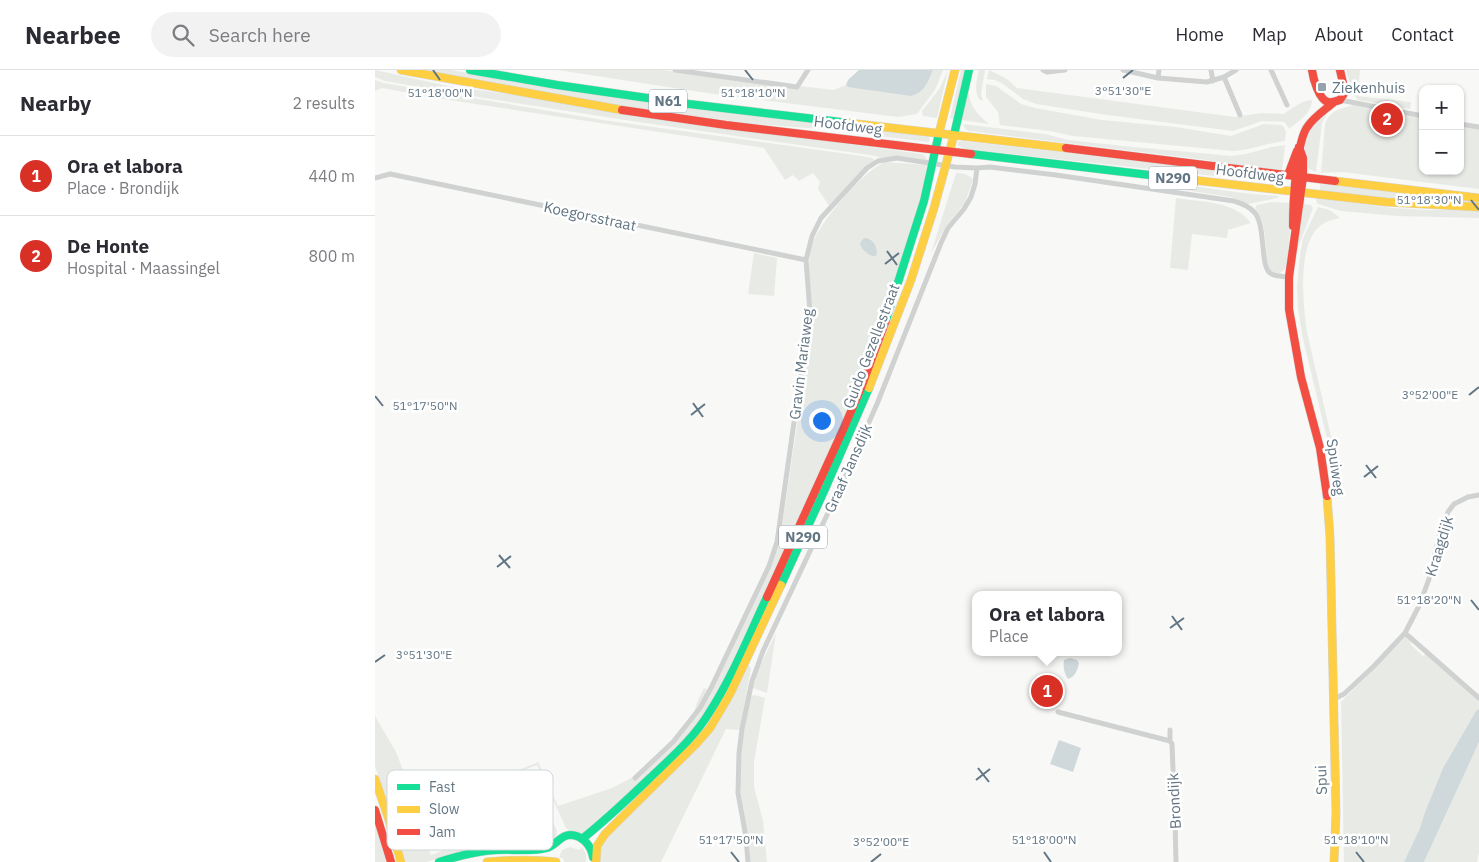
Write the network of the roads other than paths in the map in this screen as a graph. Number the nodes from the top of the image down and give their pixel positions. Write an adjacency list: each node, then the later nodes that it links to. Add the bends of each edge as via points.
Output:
1 (401, 70): 32 (main road, Hoofdweg / N61, via 717,124)
2 (471, 70): 29 (main road, Hoofdweg / N61, via 689,104)
3 (675, 70): 4 (street, via 797,87)
4 (807, 70)
5 (955, 70): 29 (main road, Guido Gezellestraat)
6 (969, 70): 30 (main road, Guido Gezellestraat)
7 (1043, 70): 8 (street)
8 (1065, 70)
9 (1123, 70): 17 (street)
10 (1159, 70): 17 (street)
11 (1211, 70): 18 (street)
12 (1235, 70): 16 (street)
13 (1271, 70): 23 (street)
14 (1312, 70): 20 (main road)
15 (1340, 70): 19 (main road)
16 (1224, 77): 18 (street); 24 (street)
17 (1158, 78): 18 (street)
18 (1213, 81)
19 (1345, 92): 21 (main road); 22 (street)
20 (1325, 100): 21 (main road); 26 (main road)
21 (1337, 101): 22 (street); 26 (main road)
22 (1360, 104): 25 (street)
23 (1287, 105)
24 (1240, 114)
25 (1419, 115)
26 (1317, 116): 31 (main road, via 1304,130)
27 (1464, 125): 28 (street)
28 (1479, 127)
29 (939, 134): 30 (main road, Hoofdweg / N290); 32 (main road, Guido Gezellestraat / N290)
30 (954, 135): 33 (main road, Guido Gezellestraat / N290); 37 (main road, Hoofdweg / N290)
31 (1299, 147): 37 (main road); 38 (main road, via 1303,158)
32 (936, 150): 33 (main road, Hoofdweg / N61); 34 (main road, Guido Gezellestraat / N290)
33 (950, 152): 35 (main road, Guido Gezellestraat / N290); 40 (main road, Hoofdweg / N290)
34 (932, 164): 35 (street, Gravin Mariaweg); 43 (street, Gravin Mariaweg, via 897,158 878,161 867,168 821,218); 56 (main road, Guido Gezellestraat / N290, via 912,242 861,388 722,692 693,735 595,828)
35 (946, 165): 36 (street, Gravin Mariaweg); 56 (main road, Guido Gezellestraat / N290, via 923,248 864,403 730,694 696,744 605,834)
36 (977, 168): 44 (street, Gravin Mariaweg, via 1057,175 1234,201 1247,206 1259,220 1266,269 1271,274); 70 (street, Graaf Jansdijk, via 971,197 941,243 873,412 752,680 741,729 738,793)
37 (1288, 175): 38 (main road, Hoofdweg / N290)
38 (1300, 177): 40 (main road, Hoofdweg); 41 (main road, Hoofdweg / N290)
39 (375, 178): 43 (street, Koegorsstraat, via 390,174)
40 (1298, 193): 42 (main road, Hoofdweg / N290); 44 (main road, Spuiweg, via 1293,202)
41 (1479, 198)
42 (1479, 207)
43 (806, 260): 52 (street, Gravin Mariaweg, via 810,312 807,347 777,542 769,566 700,708 673,742)
44 (1289, 277): 47 (main road, Spuiweg, via 1289,309 1294,340 1325,478 1330,536)
45 (1479, 495): 46 (street, Kraagdijk, via 1468,496 1448,512 1429,578)
46 (1405, 633): 47 (street, Kraagdijk, via 1343,694); 48 (street)
47 (1332, 697): 72 (main road, Spui)
48 (1479, 698)
49 (1058, 712): 51 (street)
50 (1170, 730): 51 (street, Brondijk)
51 (1170, 741): 71 (street, Brondijk)
52 (635, 778)
53 (375, 779): 55 (main road)
54 (375, 810): 58 (main road)
55 (387, 814)
56 (589, 844): 57 (main road, via 570,835); 68 (main road); 69 (main road, via 597,855)
57 (553, 848): 67 (main road)
58 (387, 849)
59 (387, 850): 63 (main road)
60 (495, 850): 62 (main road)
61 (495, 850): 64 (main road)
62 (534, 850)
63 (391, 862)
64 (439, 862)
65 (487, 862): 66 (main road)
66 (533, 862): 67 (main road)
67 (554, 862)
68 (592, 862)
69 (596, 862)
70 (748, 862)
71 (1176, 862)
72 (1334, 862)

